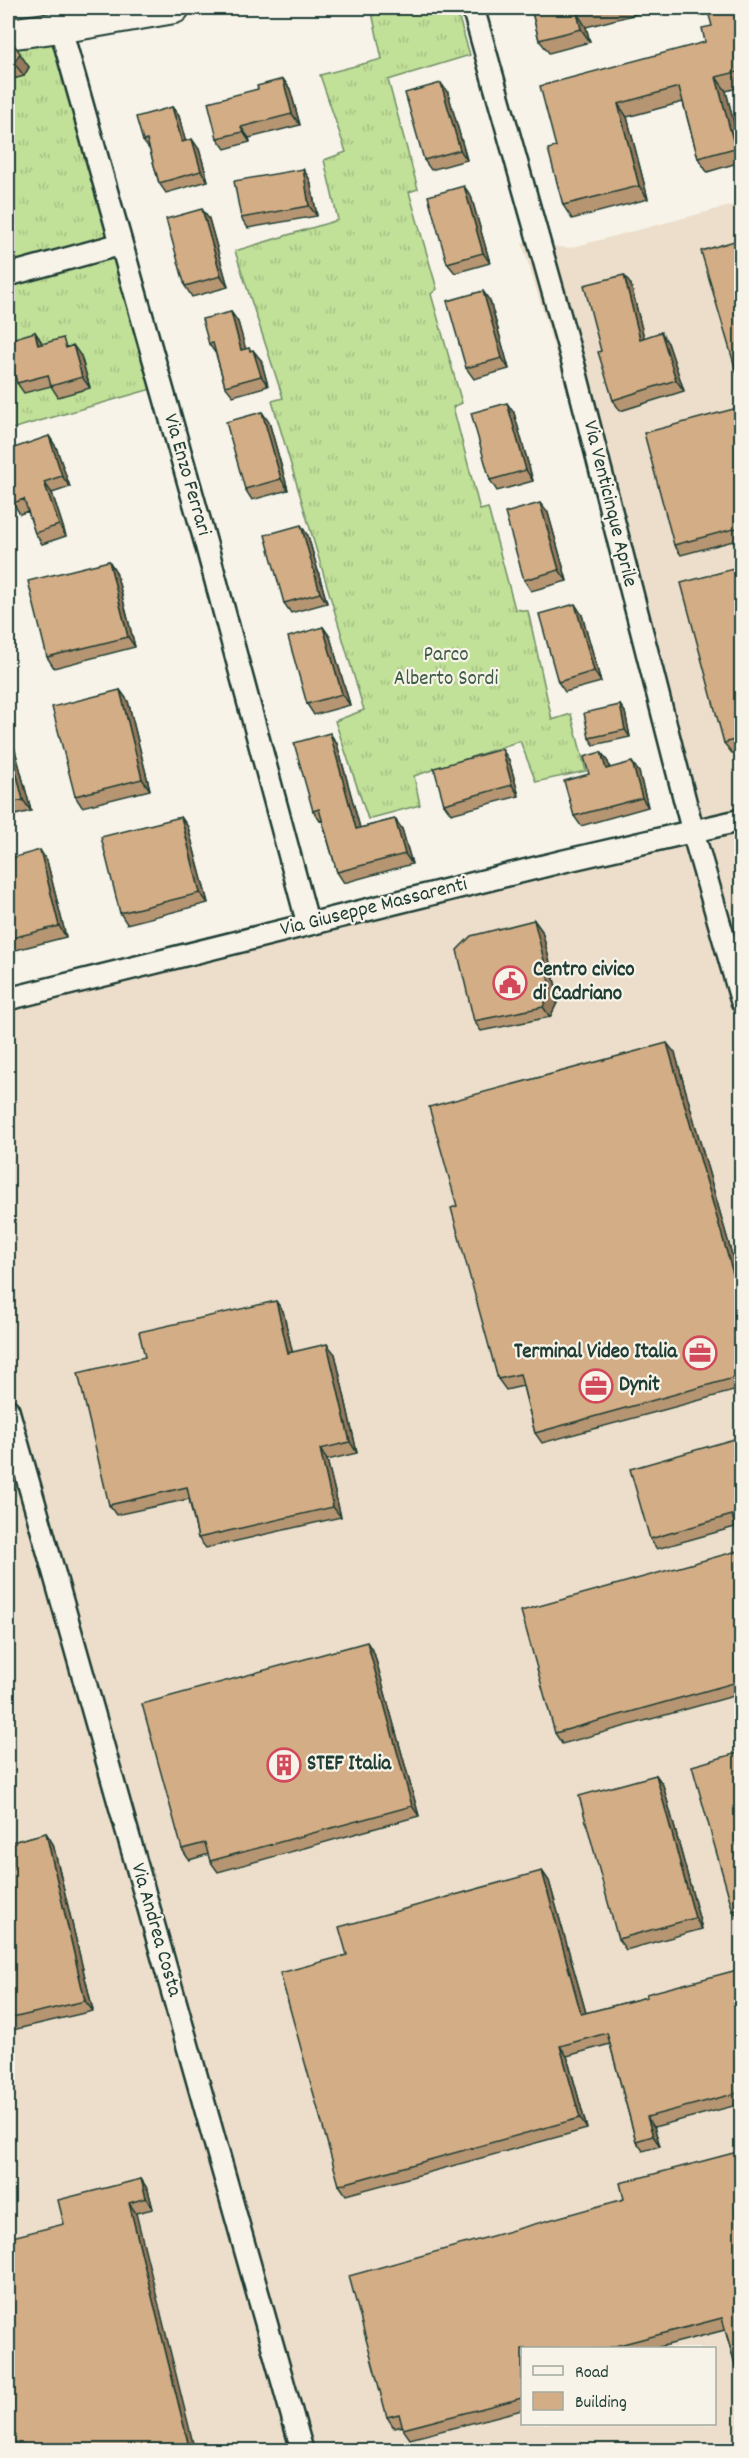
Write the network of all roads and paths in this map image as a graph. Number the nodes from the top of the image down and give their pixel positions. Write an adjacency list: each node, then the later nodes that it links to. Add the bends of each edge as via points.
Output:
1 (174, 8): 3 (street)
2 (473, 8): 8 (street, Via Venticinque Aprile, via 574,366)
3 (70, 20): 4 (street); 5 (street, Via Enzo Ferrari)
4 (8, 34)
5 (122, 244): 6 (street); 9 (street, Via Enzo Ferrari)
6 (8, 274)
7 (741, 820): 8 (street, Via Giuseppe Massarenti)
8 (693, 832): 9 (street, Via Giuseppe Massarenti); 11 (street, Via Venticinque Aprile)
9 (308, 924): 10 (street, Via Giuseppe Massarenti)
10 (8, 999)
11 (741, 1002)
12 (8, 1410): 13 (street, Via Andrea Costa)
13 (303, 2451)

